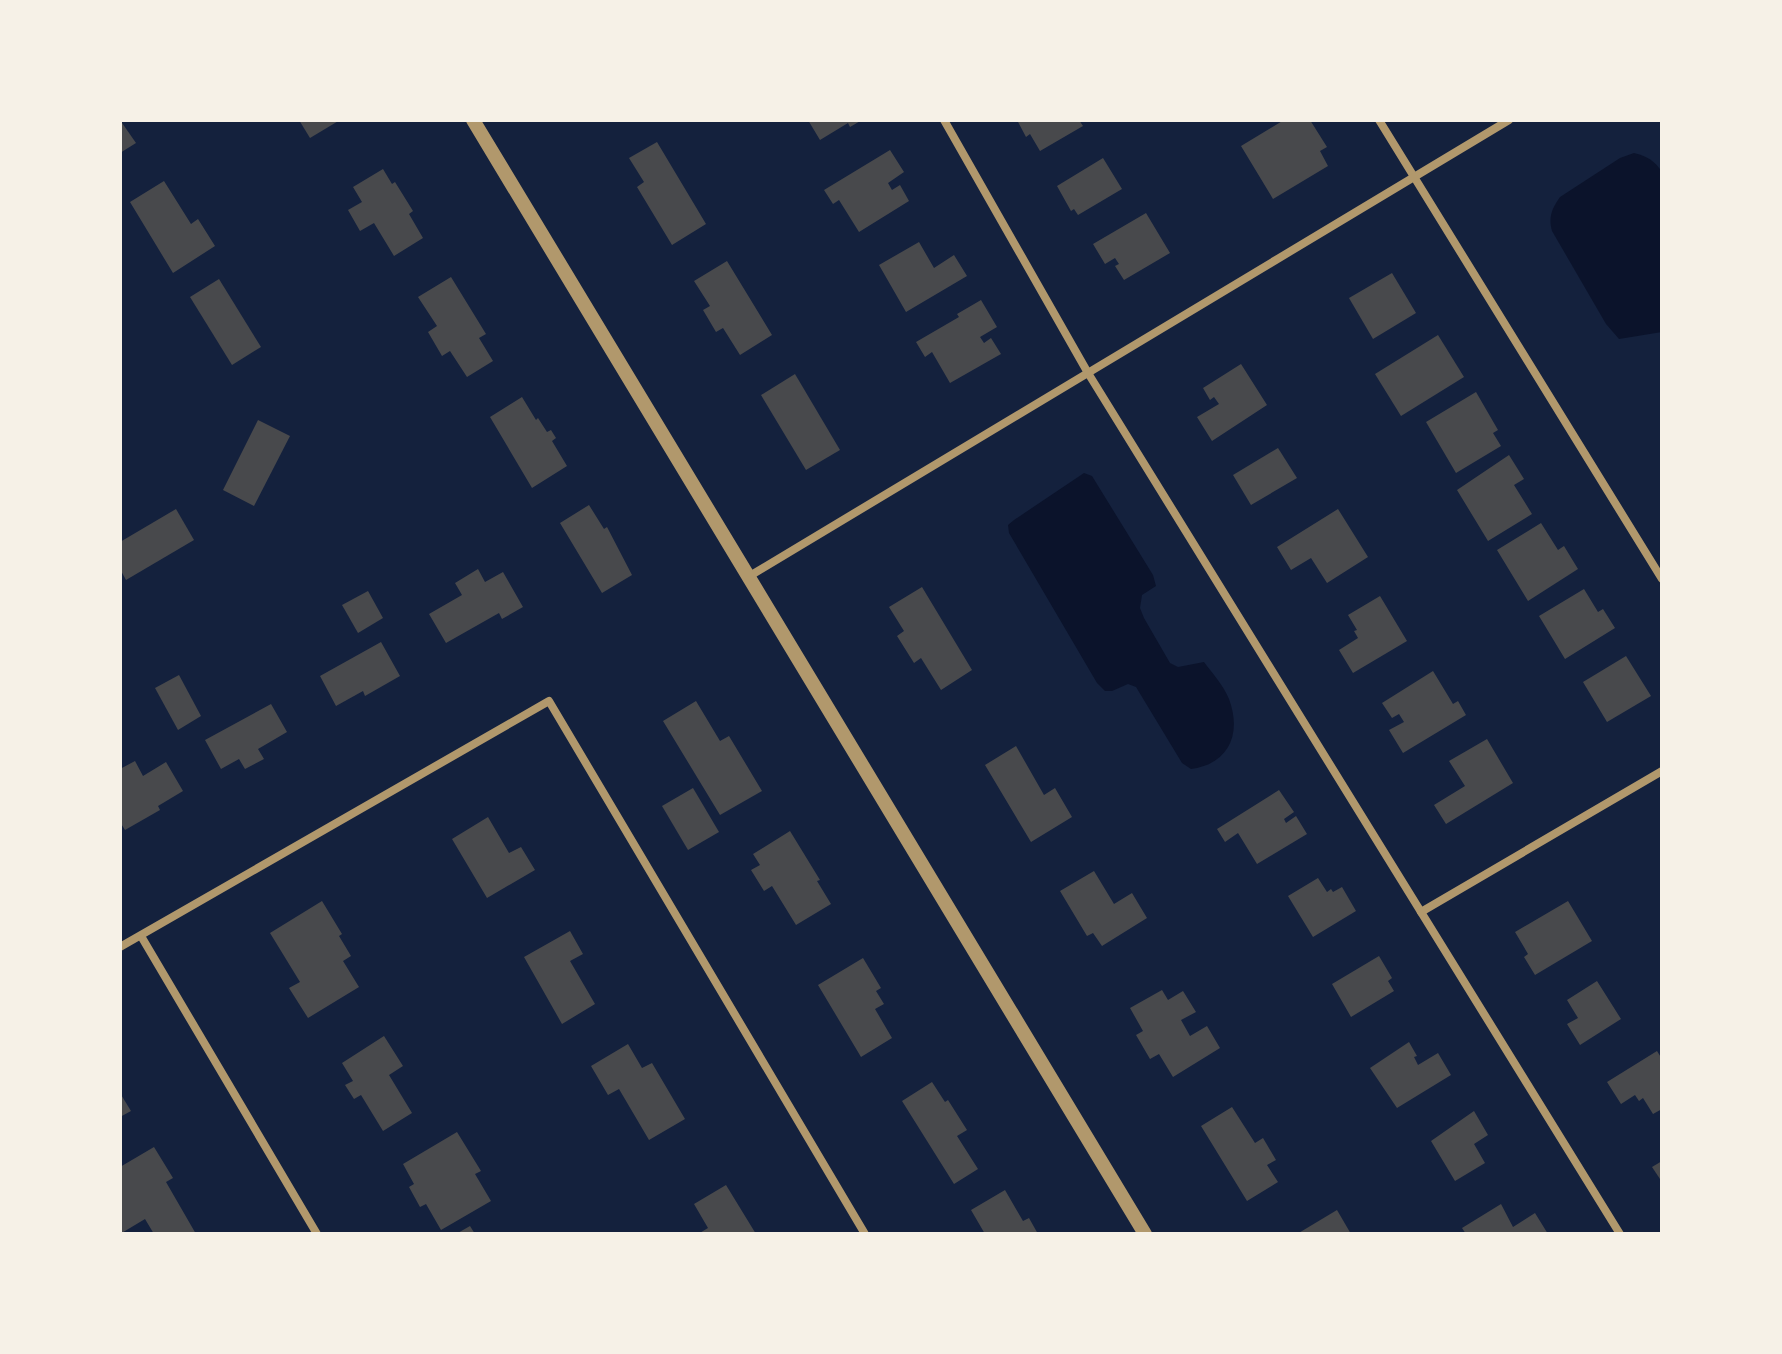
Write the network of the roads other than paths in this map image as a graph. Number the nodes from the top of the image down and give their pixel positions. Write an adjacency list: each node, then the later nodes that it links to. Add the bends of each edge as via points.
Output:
1 (473, 120): 7 (street)
2 (944, 120): 6 (street)
3 (1379, 120): 5 (street)
4 (1509, 120): 5 (street)
5 (1414, 177): 6 (street); 8 (street)
6 (1088, 373): 7 (street); 10 (street)
7 (748, 577): 15 (street)
8 (1662, 579)
9 (1662, 771): 10 (street)
10 (1421, 912): 16 (street)
11 (141, 936): 12 (street); 13 (street); 14 (street, via 549,701)
12 (120, 947)
13 (317, 1234)
14 (865, 1234)
15 (1145, 1234)
16 (1620, 1234)

